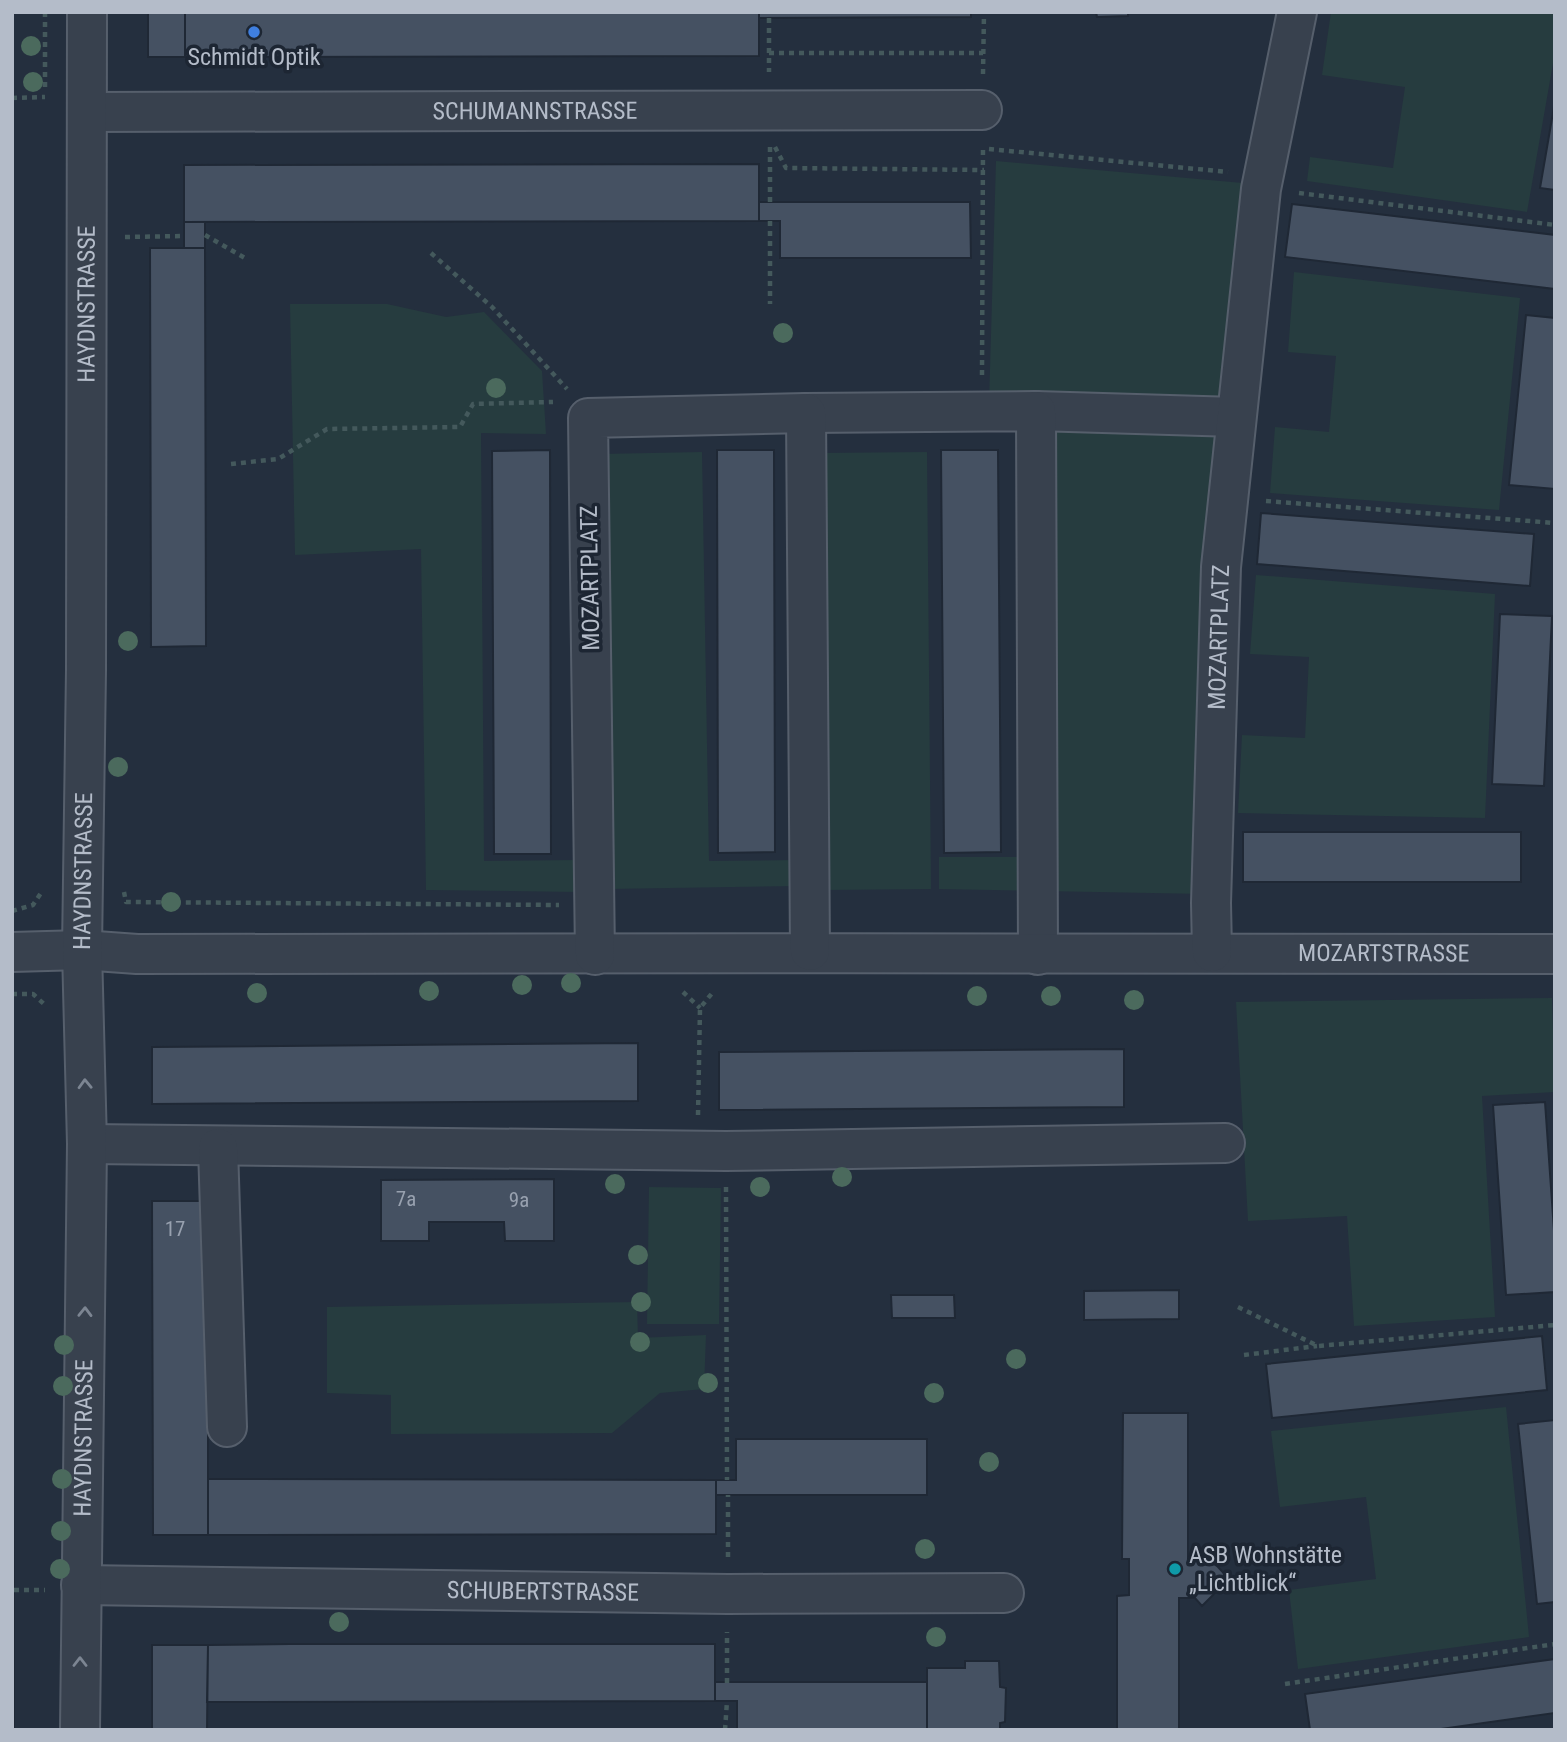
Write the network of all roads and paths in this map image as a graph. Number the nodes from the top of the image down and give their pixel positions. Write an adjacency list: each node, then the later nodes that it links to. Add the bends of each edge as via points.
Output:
1 (87, 12): 10 (street, HAYDNSTRASSE)
2 (984, 12): 5 (path)
3 (1297, 12): 14 (street, MOZARTPLATZ)
4 (769, 18): 6 (path)
5 (983, 52): 6 (path); 9 (path)
6 (769, 53): 11 (path)
7 (45, 97): 8 (path)
8 (12, 98)
9 (982, 110): 11 (street, SCHUMANNSTRASSE); 12 (path)
10 (87, 112): 11 (street, SCHUMANNSTRASSE); 34 (street, HAYDNSTRASSE)
11 (769, 113)
12 (984, 148): 13 (path); 14 (path)
13 (984, 170): 15 (path, via 786,168 770,137); 25 (path)
14 (1264, 172): 17 (path); 28 (street, MOZARTPLATZ)
15 (770, 202)
16 (770, 221): 23 (path)
17 (1555, 225)
18 (205, 235): 22 (path)
19 (184, 236): 20 (path)
20 (115, 237)
21 (431, 253): 24 (path, via 492,307)
22 (245, 258)
23 (770, 304)
24 (583, 410): 27 (street); 29 (path, via 473,404 460,427 327,429 278,459); 33 (street, MOZARTPLATZ)
25 (982, 410): 26 (street); 27 (street)
26 (1036, 411): 28 (street); 41 (street)
27 (806, 414): 35 (street)
28 (1236, 417): 30 (street, MOZARTPLATZ)
29 (231, 464)
30 (1228, 498): 31 (path); 37 (street, MOZARTPLATZ, via 1221,568)
31 (1555, 523)
32 (122, 883): 33 (path, via 126,902)
33 (594, 905): 40 (street, MOZARTPLATZ)
34 (82, 950): 36 (street); 40 (street); 43 (street, HAYDNSTRASSE, one-way to 34)
35 (810, 951): 38 (street); 41 (street)
36 (12, 952)
37 (1212, 952): 39 (street, MOZARTSTRASSE); 41 (street)
38 (744, 953): 40 (street); 45 (path, via 700,1008)
39 (1555, 954)
40 (595, 955)
41 (1038, 955)
42 (1225, 1143): 45 (street)
43 (87, 1144): 44 (street); 53 (street, HAYDNSTRASSE, one-way to 43)
44 (218, 1148): 45 (street); 50 (street)
45 (712, 1151): 51 (path)
46 (1238, 1307): 48 (path)
47 (1555, 1325): 48 (path)
48 (1318, 1346): 49 (path)
49 (1244, 1355)
50 (228, 1427)
51 (727, 1480)
52 (728, 1495): 56 (path)
53 (65, 1588): 54 (path); 56 (street, SCHUBERTSTRASSE); 61 (street, HAYDNSTRASSE, one-way to 53)
54 (14, 1590)
55 (1004, 1593): 56 (street, SCHUBERTSTRASSE)
56 (728, 1594): 58 (path)
57 (1555, 1644): 59 (path)
58 (727, 1683)
59 (1285, 1684)
60 (727, 1701): 62 (path)
61 (80, 1730)
62 (725, 1730)

